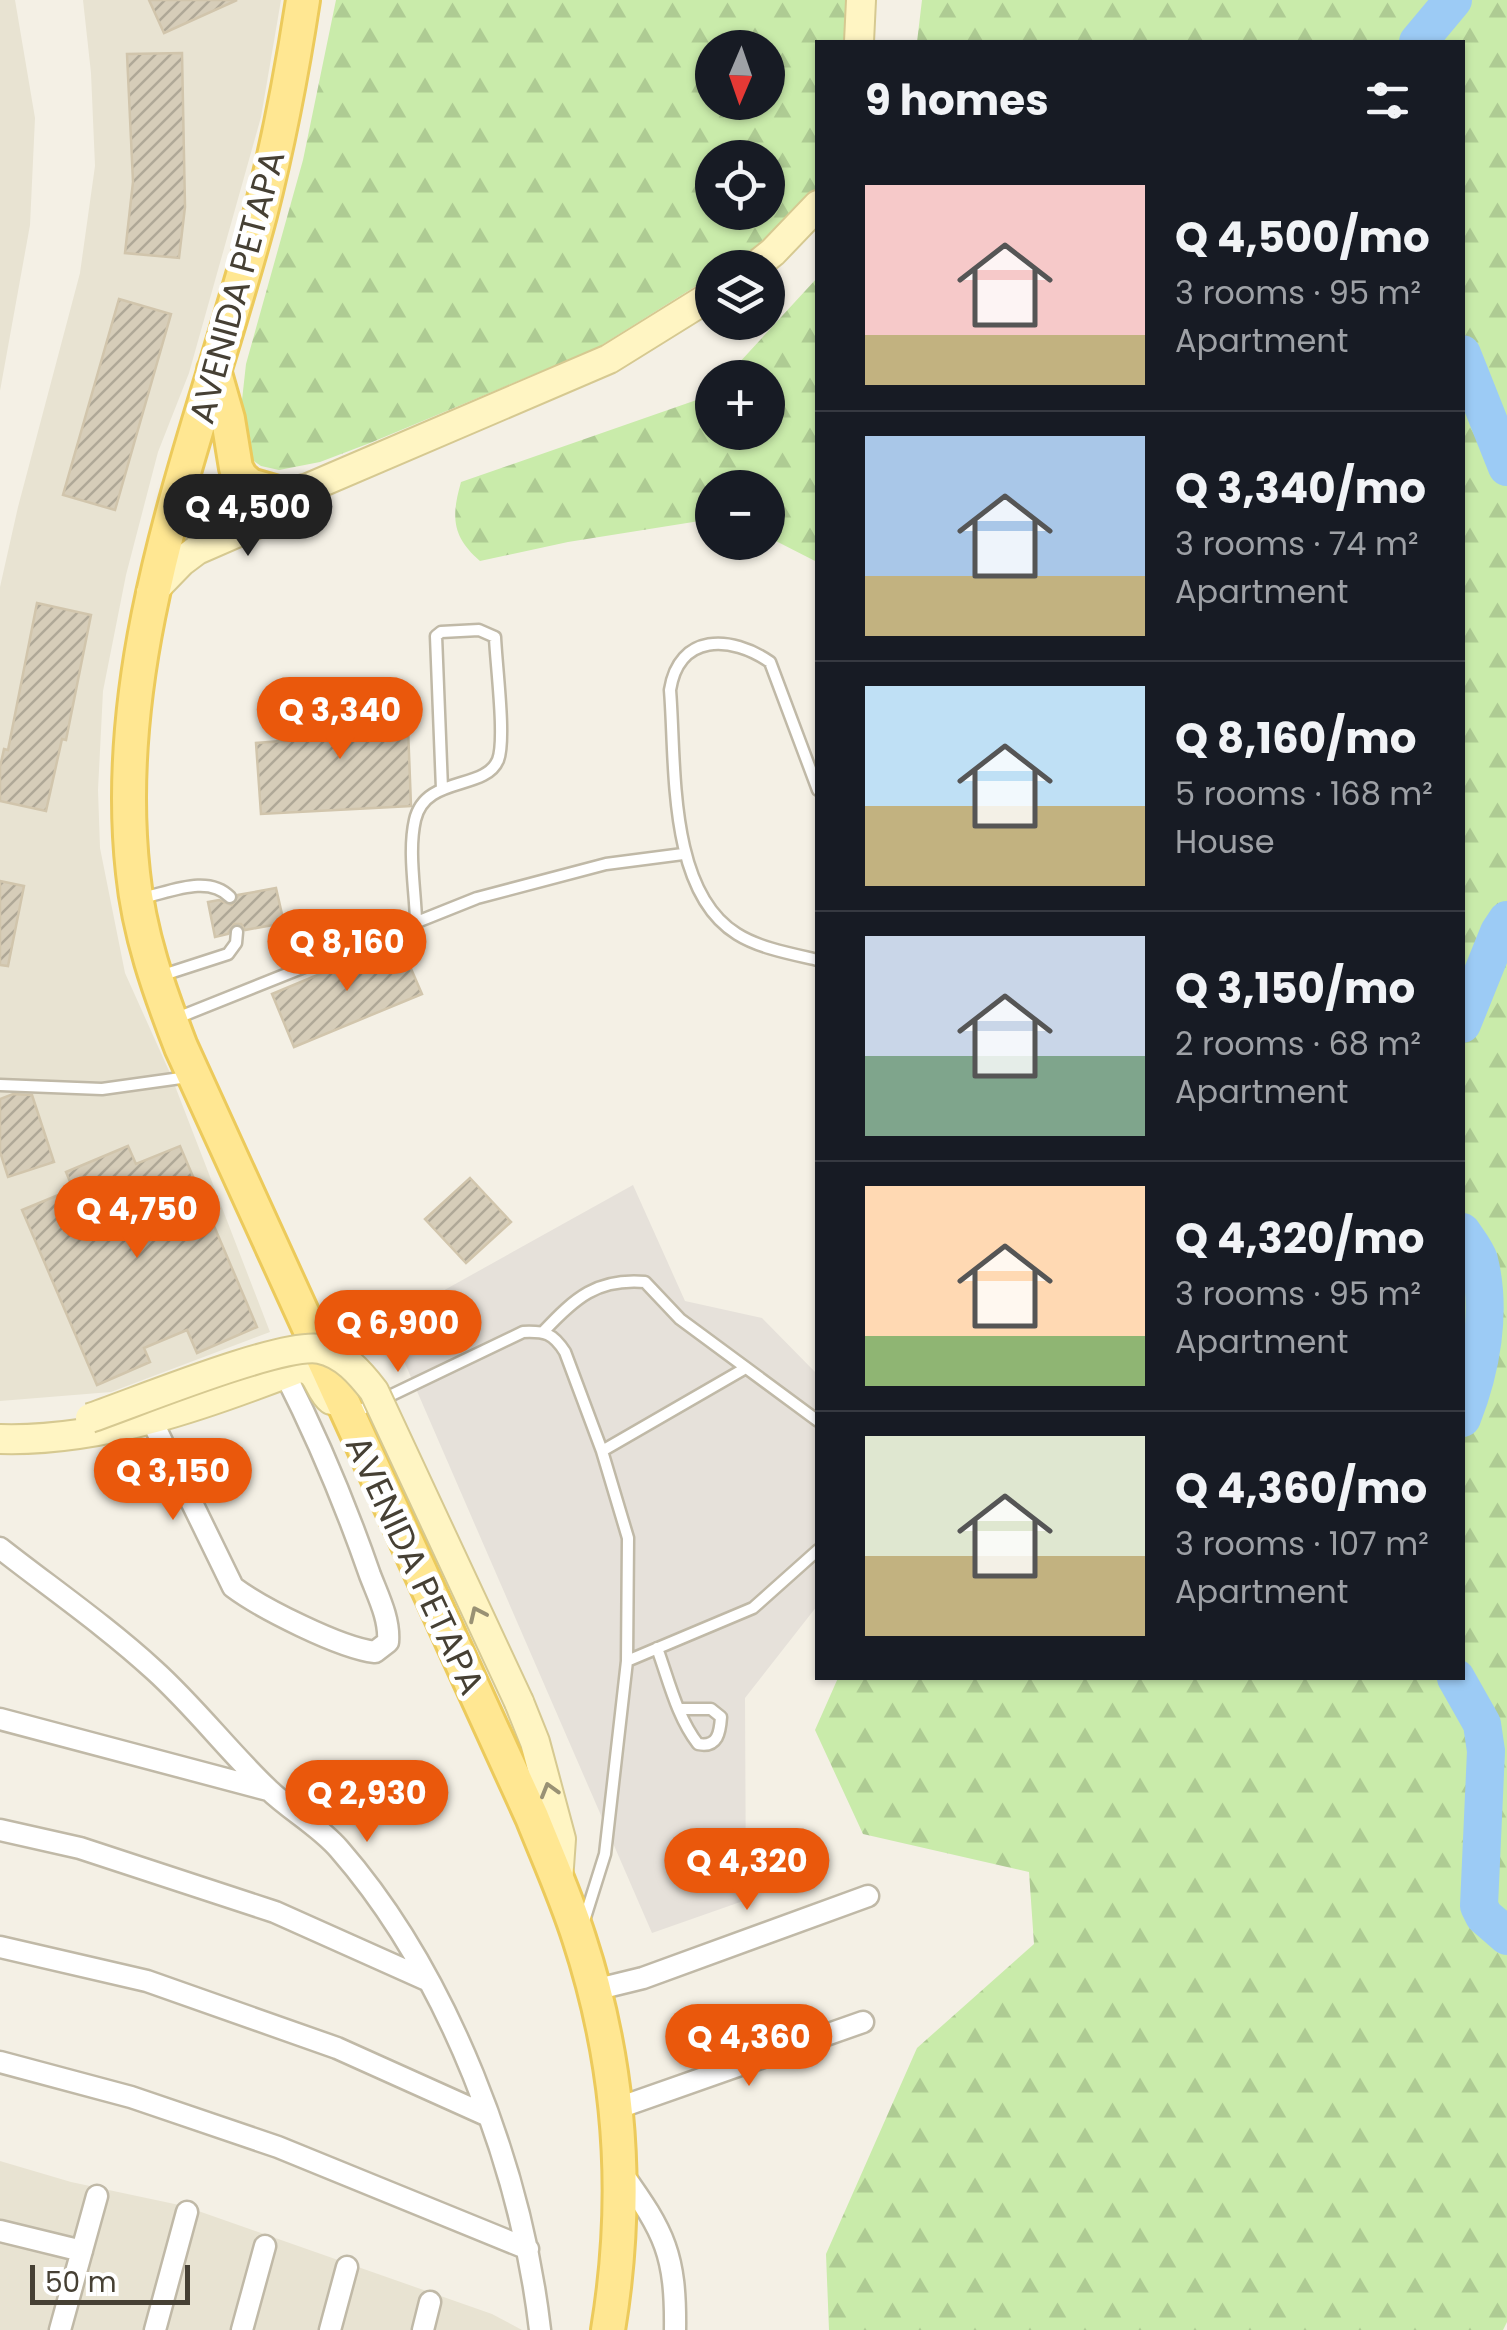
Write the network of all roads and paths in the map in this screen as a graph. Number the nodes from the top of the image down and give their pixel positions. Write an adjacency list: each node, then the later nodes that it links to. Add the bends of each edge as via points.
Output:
1 (304, 0): 7 (main road, AVENIDA PETAPA, via 260,215)
2 (861, 0): 3 (main road)
3 (859, 40)
4 (815, 208): 5 (main road)
5 (774, 250)
6 (695, 305): 8 (main road, via 609,358)
7 (214, 370): 8 (main road, via 236,468 250,485); 9 (main road, AVENIDA PETAPA)
8 (295, 491): 9 (main road); 10 (main road, via 277,515 197,550)
9 (173, 521): 10 (main road, AVENIDA PETAPA)
10 (152, 593): 15 (main road, AVENIDA PETAPA, via 134,694 130,801)
11 (815, 782): 13 (lane, via 770,662 738,645 692,650 677,666 670,690)
12 (442, 789): 12 (lane, via 498,762 495,637 486,630 436,636); 16 (lane, via 426,798 415,821)
13 (683, 854): 16 (lane, via 606,864); 18 (lane, via 695,887 738,935)
14 (230, 897): 15 (lane, via 204,884)
15 (136, 899): 19 (main road, AVENIDA PETAPA)
16 (416, 920): 20 (lane)
17 (236, 932): 19 (lane, via 228,954)
18 (815, 959)
19 (155, 978): 20 (main road, AVENIDA PETAPA)
20 (171, 1021): 21 (main road, AVENIDA PETAPA)
21 (194, 1077): 22 (lane, via 102,1089); 26 (main road, AVENIDA PETAPA)
22 (0, 1085)
23 (544, 1331): 24 (lane, via 577,1296 622,1280 645,1282 680,1320); 26 (lane, via 523,1332); 30 (lane, via 565,1352)
24 (744, 1369): 28 (lane); 30 (lane)
25 (285, 1374): 26 (main road, via 310,1369 324,1395); 27 (main road); 27 (street, via 348,1511 386,1619 388,1642 379,1650 352,1646 257,1604 233,1586)
26 (345, 1413): 39 (main road, AVENIDA PETAPA)
27 (151, 1418): 29 (main road, via 79,1434)
28 (815, 1419)
29 (11, 1439): 39 (main road, one-way to 29, bridge, via 561,1840 535,1742 374,1391 342,1359 318,1349 283,1352)
30 (602, 1451): 34 (lane, via 628,1538)
31 (0, 1548): 37 (street, via 154,1669)
32 (815, 1553): 33 (lane, via 753,1608)
33 (658, 1648): 34 (lane); 35 (lane)
34 (627, 1661): 41 (lane, via 605,1854)
35 (679, 1709): 35 (lane, via 711,1710 721,1717 716,1740 698,1744)
36 (0, 1720): 37 (street)
37 (270, 1790): 43 (street, via 337,1846)
38 (0, 1830): 43 (street, via 80,1848 274,1912)
39 (558, 1882): 41 (main road, AVENIDA PETAPA)
40 (868, 1896): 44 (street)
41 (579, 1938): 44 (main road, AVENIDA PETAPA)
42 (0, 1948): 48 (street, via 147,1981 336,2048)
43 (427, 1980): 48 (street, via 467,2057)
44 (594, 1990): 47 (main road, AVENIDA PETAPA)
45 (862, 2022): 47 (street)
46 (0, 2062): 54 (street, via 260,2141)
47 (618, 2108): 49 (main road, AVENIDA PETAPA)
48 (486, 2115): 54 (street)
49 (622, 2173): 64 (main road, AVENIDA PETAPA); 65 (street, via 670,2253)
50 (97, 2196): 55 (street)
51 (187, 2212): 59 (street)
52 (0, 2231): 55 (street)
53 (265, 2246): 60 (street)
54 (528, 2249): 63 (street)
55 (82, 2251): 58 (street)
56 (347, 2267): 61 (street)
57 (430, 2302): 62 (street)
58 (60, 2330)
59 (155, 2330)
60 (242, 2330)
61 (330, 2330)
62 (422, 2330)
63 (540, 2330)
64 (608, 2330)
65 (674, 2330)

